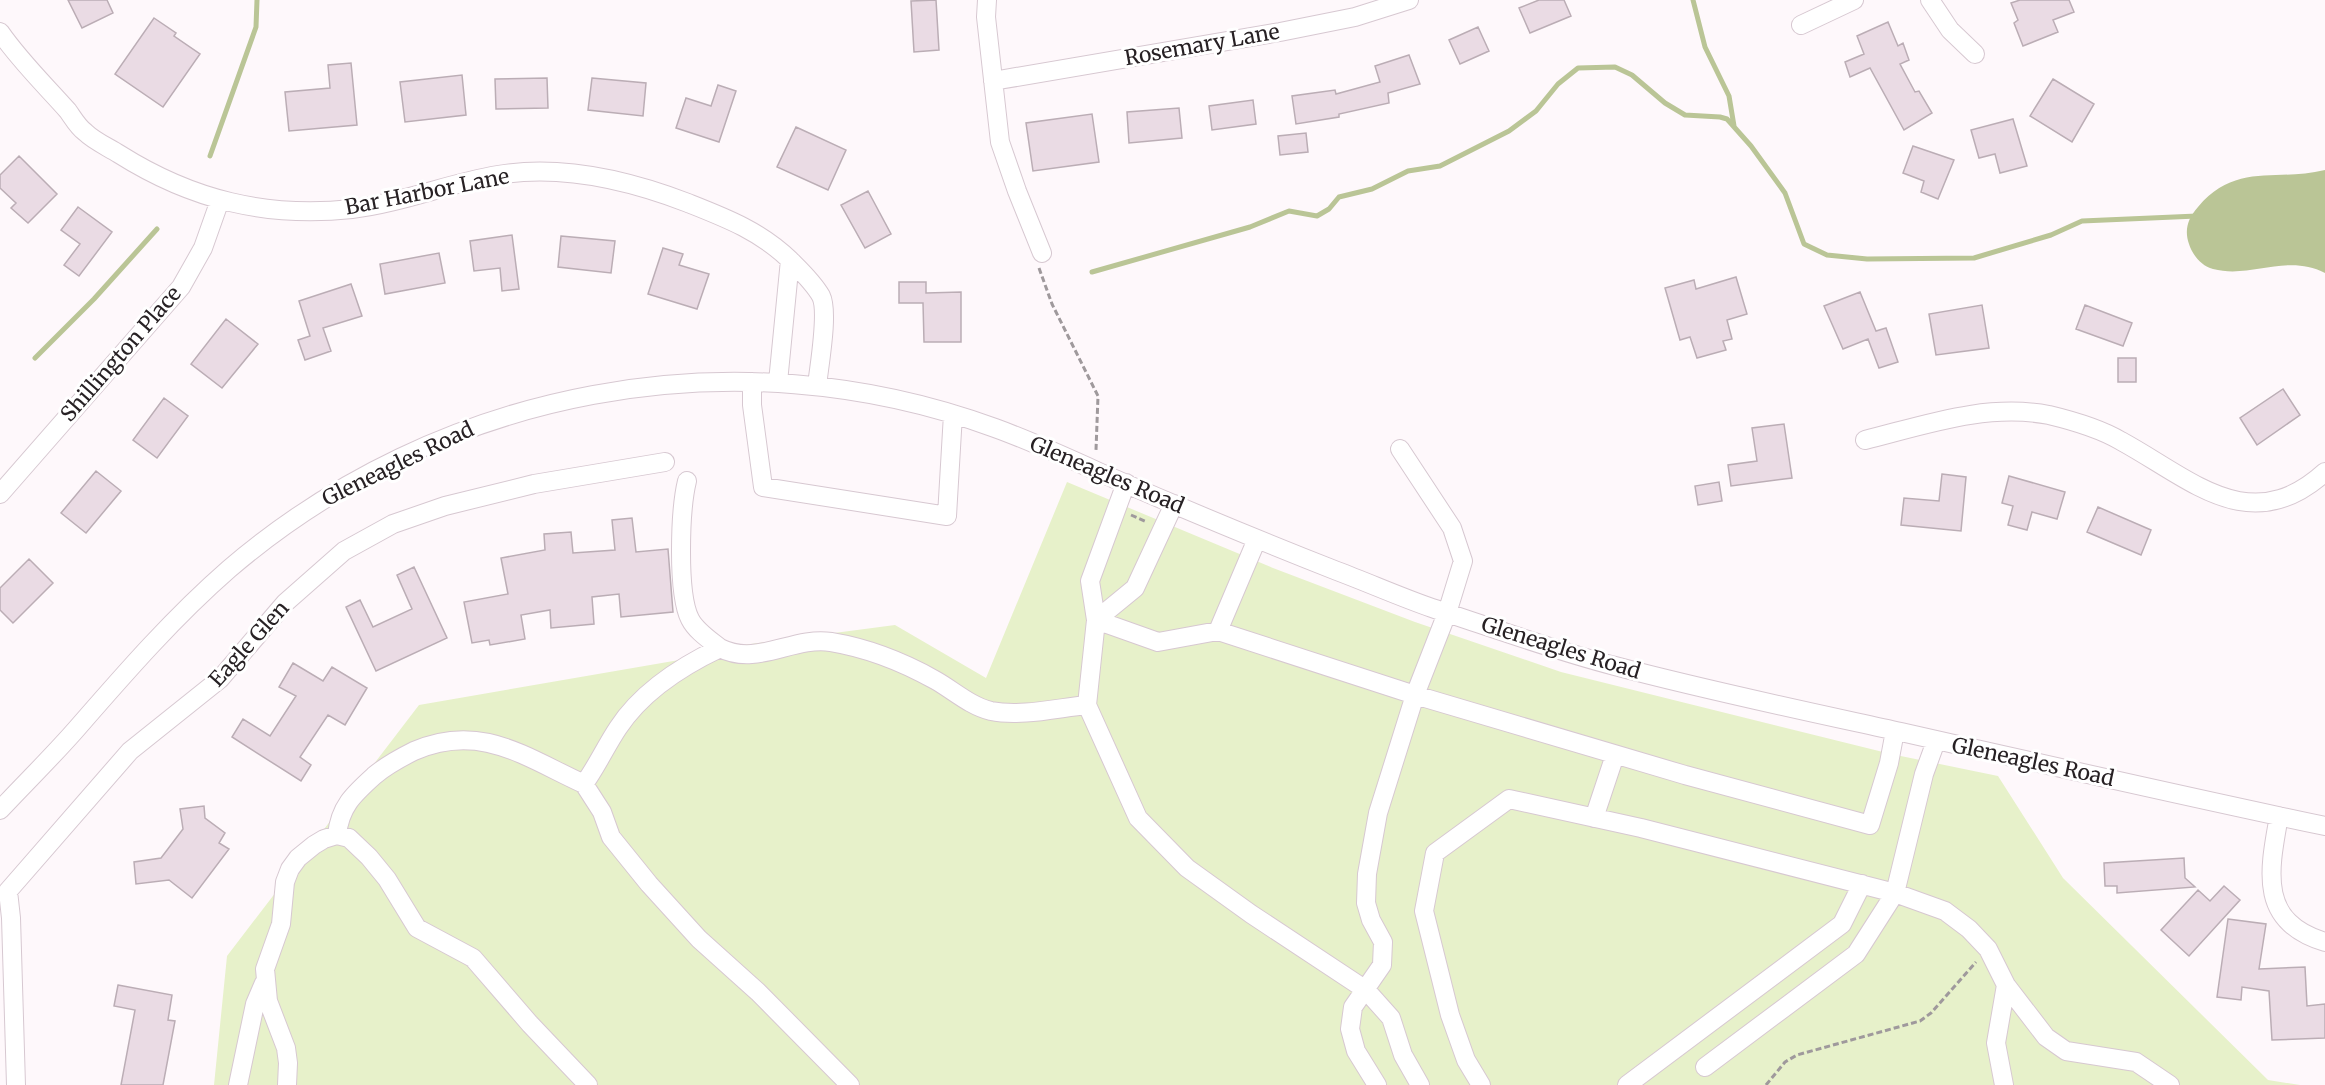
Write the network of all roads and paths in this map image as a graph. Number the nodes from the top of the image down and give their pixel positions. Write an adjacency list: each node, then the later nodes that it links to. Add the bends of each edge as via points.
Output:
1 (987, 0): 8 (street)
2 (1409, 0): 8 (street, Rosemary Lane, via 1355,17 1280,32)
3 (1854, 0): 5 (street)
4 (1930, 0): 7 (street, via 1950,30)
5 (1801, 25)
6 (0, 32): 9 (street, Bar Harbor Lane, via 84,132 146,171)
7 (1975, 54)
8 (993, 81): 10 (street, via 1000,142)
9 (220, 200): 11 (street, Bar Harbor Lane, via 293,210 352,209 498,175 582,174 665,194 738,222 774,244); 23 (street, Shillington Place, via 203,248 181,287)
10 (1042, 253): 18 (path, via 1037,263 1052,304 1098,396)
11 (790, 260): 13 (street); 14 (street, Bar Harbor Lane, via 822,298)
12 (752, 382): 13 (street, Gleneagles Road); 15 (street, via 763,487 947,516); 38 (street, Gleneagles Road, via 671,383 588,395 530,409 425,446 340,489 262,542 179,616)
13 (778, 382): 14 (street, Gleneagles Road)
14 (817, 386): 15 (street, Gleneagles Road, via 842,388)
15 (953, 414): 22 (street, Gleneagles Road)
16 (1865, 440): 20 (street, via 1977,413 2030,413 2100,430 2205,491 2229,500 2273,501 2303,490)
17 (1400, 449): 28 (street, via 1452,528 1463,561)
18 (1096, 450)
19 (665, 462): 51 (street, Eagle Glen, via 534,484 445,506 393,524 344,551 285,603 220,679 130,751 8,891)
20 (2325, 472)
21 (687, 481): 31 (street, via 681,520 686,605 690,619)
22 (1126, 483): 24 (street, Gleneagles Road); 29 (street, via 1090,581)
23 (0, 494)
24 (1174, 504): 27 (street, Gleneagles Road); 29 (street, via 1135,588)
25 (1130, 515): 26 (path)
26 (1149, 523)
27 (1257, 539): 28 (street, Gleneagles Road); 30 (street)
28 (1448, 613): 32 (street); 34 (street, Gleneagles Road, via 1617,667)
29 (1096, 620): 30 (street, via 1158,642); 33 (street)
30 (1218, 631): 32 (street)
31 (720, 648): 33 (street, via 740,656 819,640 887,658 990,710 1019,712); 37 (street, via 654,689 619,726)
32 (1415, 695): 36 (street); 49 (street, via 1378,813 1367,874 1366,903 1383,942 1382,965)
33 (1087, 705): 49 (street, via 1138,818 1179,860 1251,914)
34 (1895, 731): 35 (street, Gleneagles Road); 36 (street, via 1870,825)
35 (1936, 741): 39 (street, Gleneagles Road); 44 (street)
36 (1615, 754): 40 (street)
37 (584, 784): 42 (street, via 492,743 466,738 447,740 385,767 340,814); 55 (street, via 602,812 611,837 649,884 699,939 759,992)
38 (0, 810)
39 (2279, 816): 41 (street, Gleneagles Road); 45 (street, via 2270,878 2273,896 2285,919 2298,930)
40 (1594, 818): 43 (street); 58 (street, via 1509,799 1434,853 1424,911 1450,1015 1466,1060)
41 (2325, 826)
42 (337, 835): 47 (street, via 314,845 290,869 281,924); 54 (street, via 349,838 369,857 417,928 473,958)
43 (1862, 884): 44 (street); 59 (street, via 1842,924)
44 (1895, 893): 46 (street, via 1945,911); 50 (street, via 1856,954)
45 (2325, 942)
46 (1988, 950): 48 (street); 60 (path, via 1926,1018 1797,1055 1785,1062)
47 (264, 983): 52 (street, via 255,1004); 53 (street, via 286,1048)
48 (2006, 984): 61 (street, via 1996,1043); 62 (street, via 2046,1037 2066,1051 2136,1062)
49 (1366, 990): 56 (street, via 1353,1007 1350,1029 1356,1051); 57 (street, via 1391,1018 1403,1054)
50 (1705, 1066)
51 (16, 1085)
52 (238, 1085)
53 (287, 1085)
54 (588, 1085)
55 (850, 1085)
56 (1377, 1085)
57 (1420, 1085)
58 (1481, 1085)
59 (1629, 1085)
60 (1766, 1085)
61 (2004, 1085)
62 (2170, 1085)

